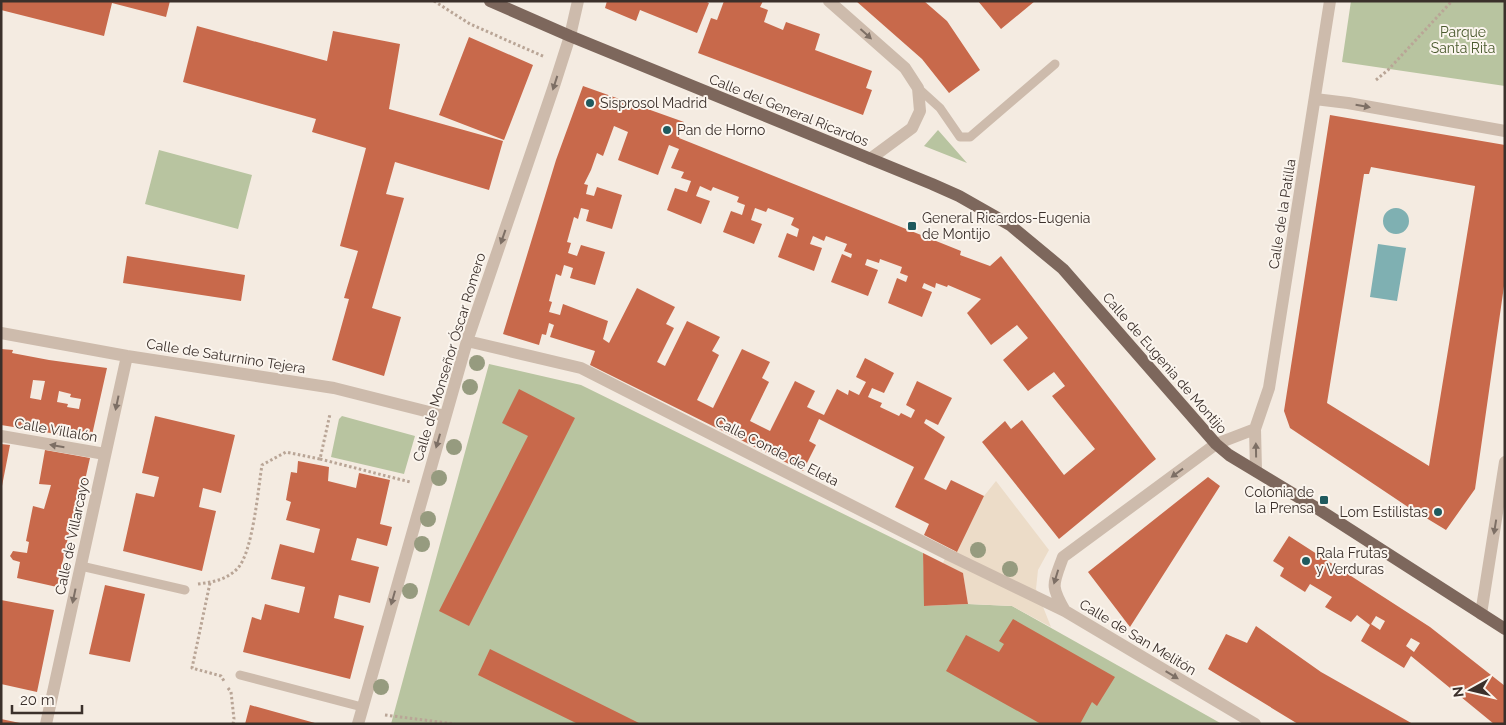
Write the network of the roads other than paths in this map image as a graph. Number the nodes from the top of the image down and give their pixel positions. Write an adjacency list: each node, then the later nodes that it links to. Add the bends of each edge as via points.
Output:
1 (490, 1): 5 (main road, Calle del General Ricardos)
2 (578, 1): 5 (street, Calle de Monseñor Óscar Romero)
3 (829, 1): 7 (street, one-way to 7, via 904,68)
4 (1330, 1): 8 (street, Calle de la Patilla)
5 (570, 36): 10 (main road, Calle del General Ricardos); 13 (street, Calle de Monseñor Óscar Romero, one-way to 13)
6 (1055, 64): 7 (lane, via 970,137 960,137 940,108)
7 (918, 88): 10 (street, via 920,111 912,128)
8 (1315, 99): 9 (street, one-way to 9); 16 (street, Calle de la Patilla, via 1269,388)
9 (1505, 131)
10 (870, 159): 11 (main road, Calle del General Ricardos, via 959,196 993,215)
11 (1063, 269): 18 (main road, Calle de Eugenia de Montijo)
12 (1, 333): 14 (street, Calle de Saturnino Tejera)
13 (467, 341): 15 (street, Calle de Monseñor Óscar Romero); 24 (street, Calle Conde de Eleta, via 581,368)
14 (127, 356): 15 (street, Calle de Saturnino Tejera, via 334,388); 19 (street, Calle de Villarcayo, one-way to 19)
15 (445, 416): 28 (street, Calle de Monseñor Óscar Romero, one-way to 28)
16 (1255, 429): 18 (street); 21 (street, Calle de la Patilla, one-way to 16)
17 (1, 436): 19 (street, Calle Villalón, one-way to 17)
18 (1216, 444): 21 (main road, Calle de Eugenia de Montijo); 24 (street, Calle de San Melitón, one-way to 24, via 1063,557 1053,584)
19 (106, 454): 22 (street, Calle de Villarcayo)
20 (1505, 462): 25 (street, one-way to 25)
21 (1256, 471): 25 (main road, Calle de Eugenia de Montijo)
22 (81, 566): 23 (lane); 29 (street, Calle de Villarcayo, one-way to 29)
23 (188, 588)
24 (1065, 611): 31 (street, Calle de San Melitón, one-way to 31)
25 (1481, 614): 26 (main road, Calle de Eugenia de Montijo)
26 (1505, 629)
27 (240, 675): 28 (lane)
28 (362, 707): 30 (street, Calle de Monseñor Óscar Romero)
29 (46, 724)
30 (358, 724)
31 (1255, 724)

